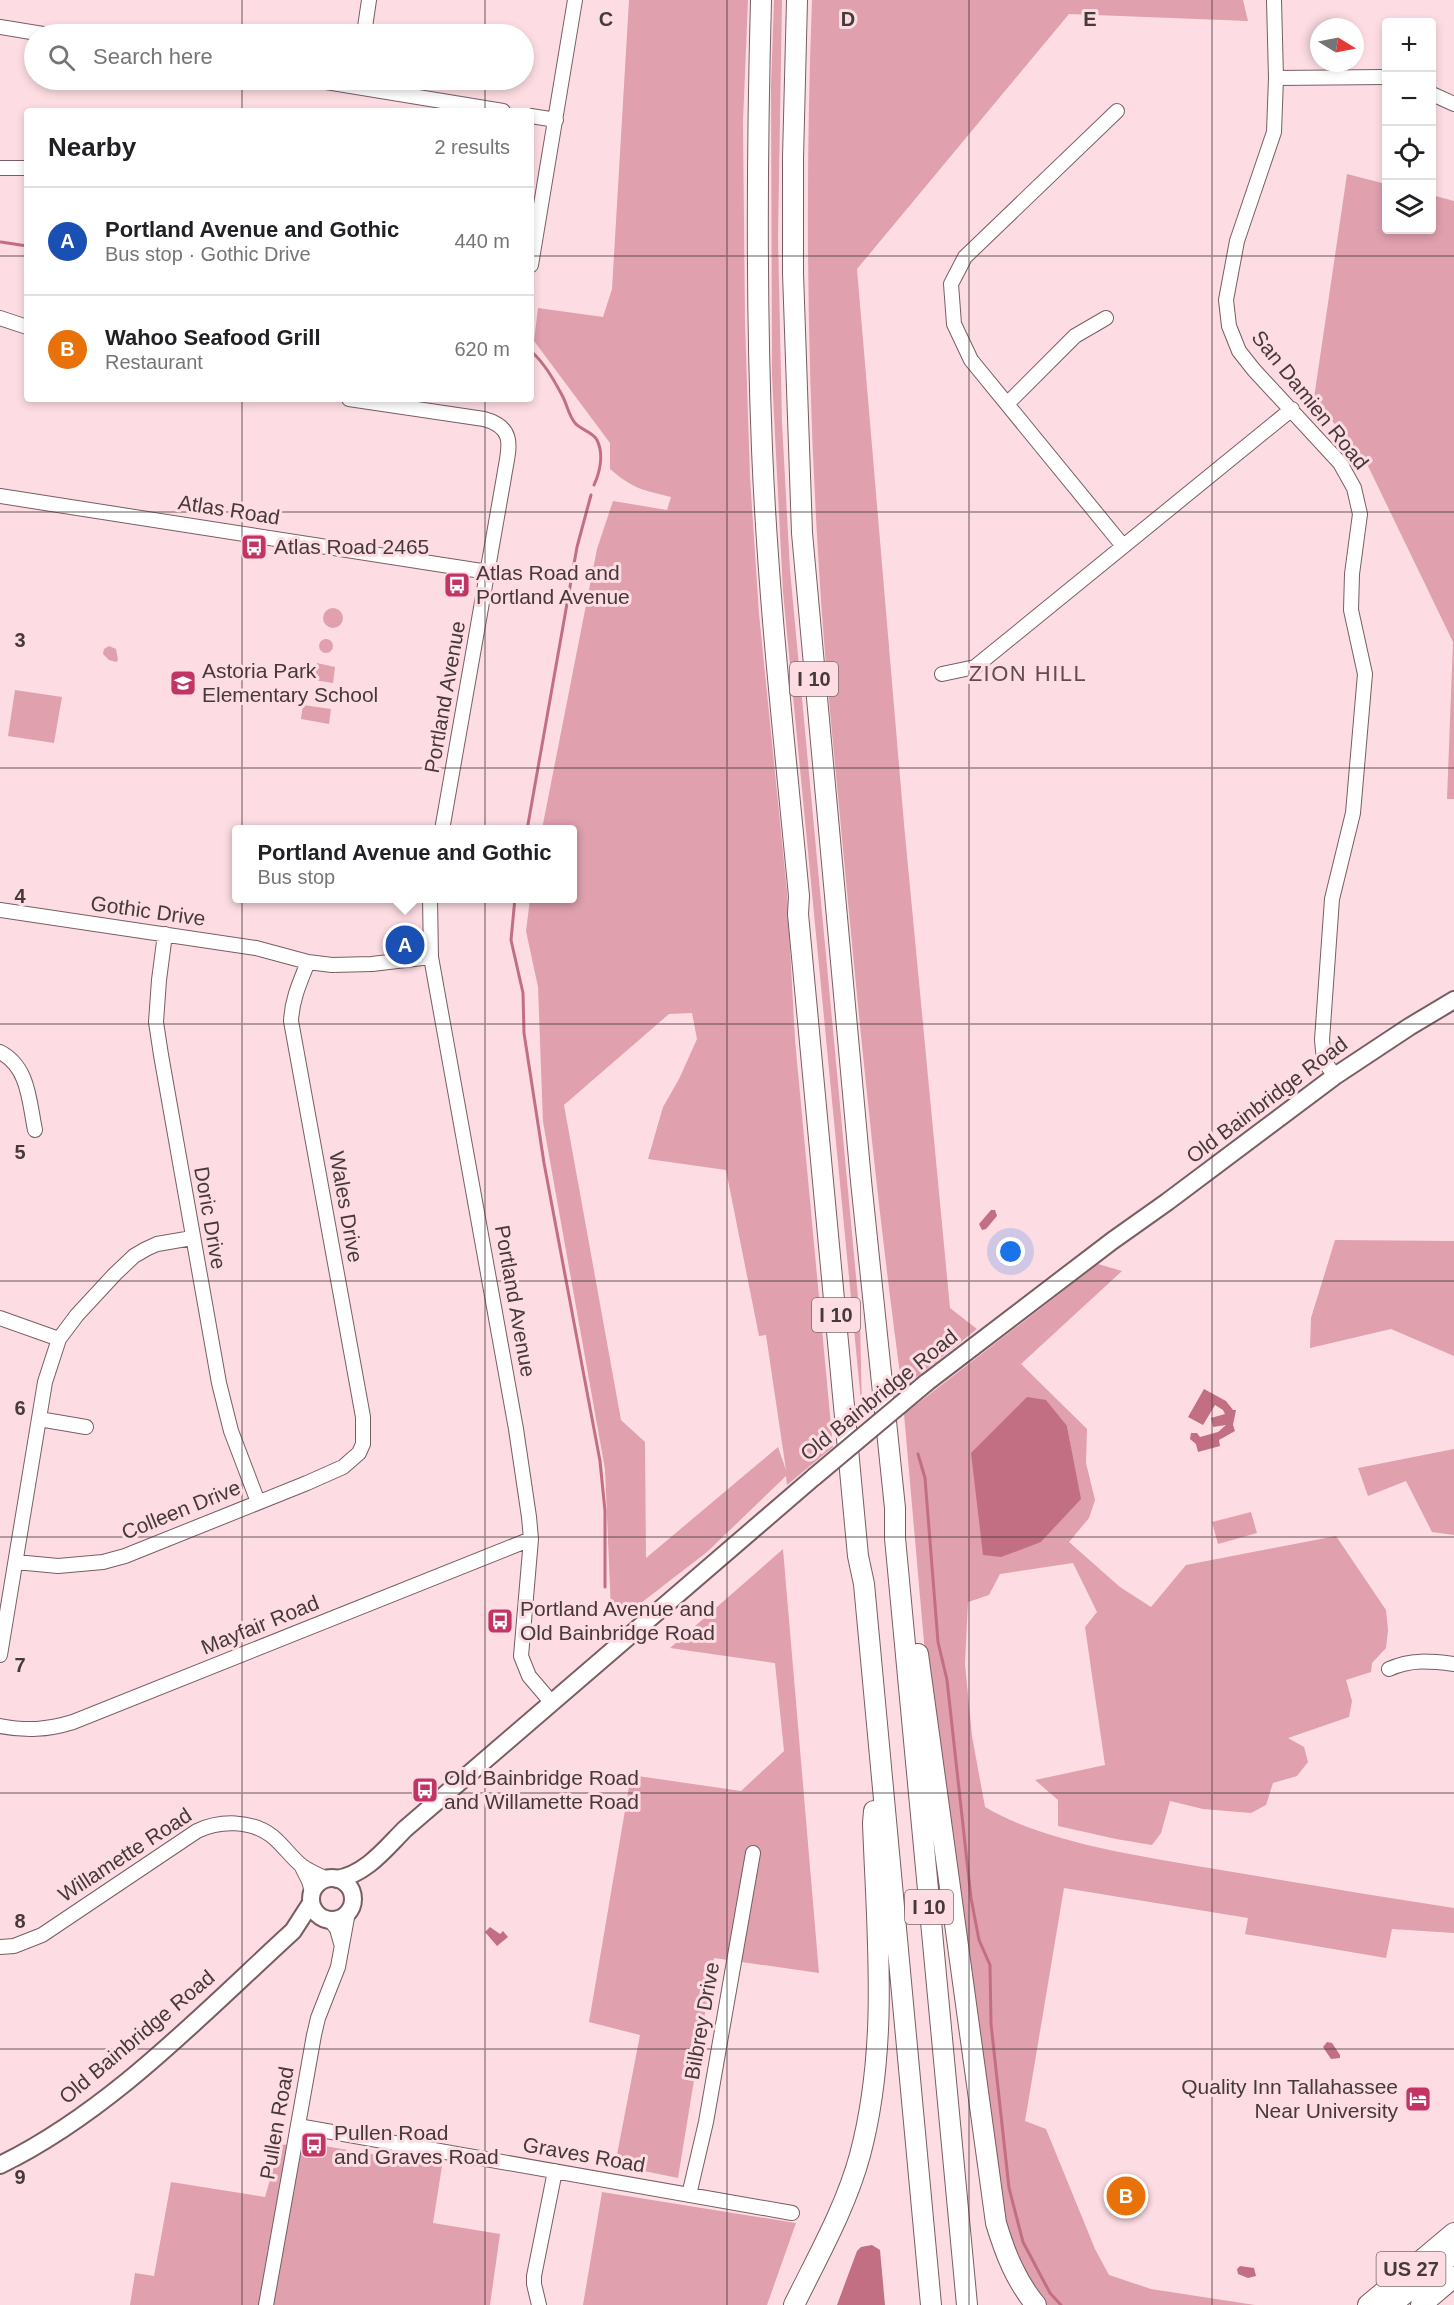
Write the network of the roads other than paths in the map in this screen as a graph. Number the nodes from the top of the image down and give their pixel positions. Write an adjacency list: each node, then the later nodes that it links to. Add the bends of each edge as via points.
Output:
1 (369, 0): 6 (street)
2 (576, 0): 17 (street)
3 (761, 0): 56 (highway, I 10, via 762,425 774,631)
4 (797, 0): 48 (highway, I 10, via 793,273 802,533)
5 (1274, 0): 10 (street, San Damien Road)
6 (365, 24)
7 (0, 27): 8 (street)
8 (24, 31)
9 (1382, 77): 10 (street)
10 (1276, 78): 26 (street, San Damien Road, via 1274,132 1237,241 1226,300 1229,326 1239,351)
11 (393, 90): 14 (street)
12 (1436, 96): 13 (street)
13 (1454, 104)
14 (487, 108)
15 (1117, 111): 25 (street, via 965,257 951,284 954,324 971,360)
16 (534, 116): 17 (street)
17 (556, 120): 20 (street)
18 (0, 168): 19 (street)
19 (24, 168)
20 (534, 246)
21 (0, 318): 23 (street)
22 (1106, 318): 25 (street, via 1075,336)
23 (24, 326)
24 (369, 402): 29 (street, Portland Avenue, via 484,419 505,430 508,449)
25 (1007, 404): 28 (street)
26 (1292, 409): 28 (street); 39 (street, San Damien Road, via 1340,463 1354,488 1360,514 1351,610 1365,674 1353,813 1332,899 1322,1040 1324,1061)
27 (0, 496): 29 (street, Atlas Road)
28 (1123, 546): 30 (street, via 975,667)
29 (488, 572): 31 (street, Portland Avenue)
30 (942, 674)
31 (443, 825)
32 (430, 903): 35 (street, Portland Avenue)
33 (0, 910): 34 (street, Gothic Drive)
34 (165, 934): 36 (street, Gothic Drive, via 256,948); 41 (street, Doric Drive, via 156,1022)
35 (431, 957): 36 (street, Gothic Drive, via 372,964); 49 (street, Portland Avenue, via 516,1429)
36 (308, 962): 46 (street, Wales Drive, via 295,992 291,1021 363,1417 363,1444)
37 (1454, 1000): 39 (main road, Old Bainbridge Road)
38 (0, 1052): 40 (street, via 21,1069)
39 (1335, 1076): 54 (main road, Old Bainbridge Road, bridge, via 926,1383)
40 (35, 1130)
41 (192, 1238): 43 (street, via 157,1244 134,1256); 47 (street, Doric Drive, via 226,1412)
42 (0, 1318): 43 (street)
43 (59, 1339): 44 (street)
44 (39, 1419): 45 (street); 50 (street)
45 (86, 1427)
46 (354, 1459): 47 (street, Colleen Drive)
47 (258, 1502): 50 (street, Colleen Drive, via 103,1562 58,1566)
48 (895, 1508): 80 (highway, I 10); 81 (highway, via 907,1538 920,1666 996,2223 1015,2272)
49 (531, 1539): 54 (street, Portland Avenue, via 520,1656 529,1676); 55 (street, Mayfair Road, via 73,1722 37,1730)
50 (15, 1562): 51 (street)
51 (0, 1655)
52 (1454, 1664): 53 (street, via 1417,1660)
53 (1389, 1669)
54 (552, 1703): 59 (main road, Old Bainbridge Road)
55 (0, 1726)
56 (880, 1764): 78 (highway, via 873,1823 880,2020 869,2113 848,2190); 79 (highway, I 10)
57 (753, 1853): 71 (street, Bilbrey Drive, via 706,2121)
58 (301, 1865): 60 (street, Willamette Road); 62 (street, Willamette Road, via 310,1883); 66 (street, Willamette Road, via 258,1828 232,1823 208,1825 42,1935)
59 (366, 1867): 60 (main road, Old Bainbridge Road, via 350,1877); 61 (main road, Old Bainbridge Road)
60 (332, 1879): 61 (main road, via 346,1884); 62 (main road, via 320,1882)
61 (352, 1892): 63 (main road)
62 (311, 1898): 64 (main road, via 315,1912); 65 (main road, Old Bainbridge Road)
63 (348, 1912): 64 (main road, via 340,1918); 67 (street, Pullen Road)
64 (326, 1919): 65 (main road, Old Bainbridge Road); 67 (street, via 337,1929)
65 (293, 1931): 69 (main road, Old Bainbridge Road, via 110,2094 42,2142)
66 (0, 1947)
67 (342, 1952): 68 (street, Pullen Road, via 318,2018)
68 (298, 2126): 70 (street, Graves Road); 76 (street, Pullen Road)
69 (0, 2165)
70 (555, 2171): 71 (street, Graves Road); 77 (street, via 534,2276)
71 (689, 2195): 72 (street, Graves Road)
72 (792, 2213)
73 (1454, 2233): 82 (highway, US 27)
74 (1454, 2253): 83 (highway)
75 (1454, 2277): 84 (highway, US 27)
76 (266, 2305)
77 (539, 2305)
78 (794, 2305)
79 (931, 2305)
80 (967, 2305)
81 (1036, 2305)
82 (1368, 2305)
83 (1391, 2305)
84 (1421, 2305)

